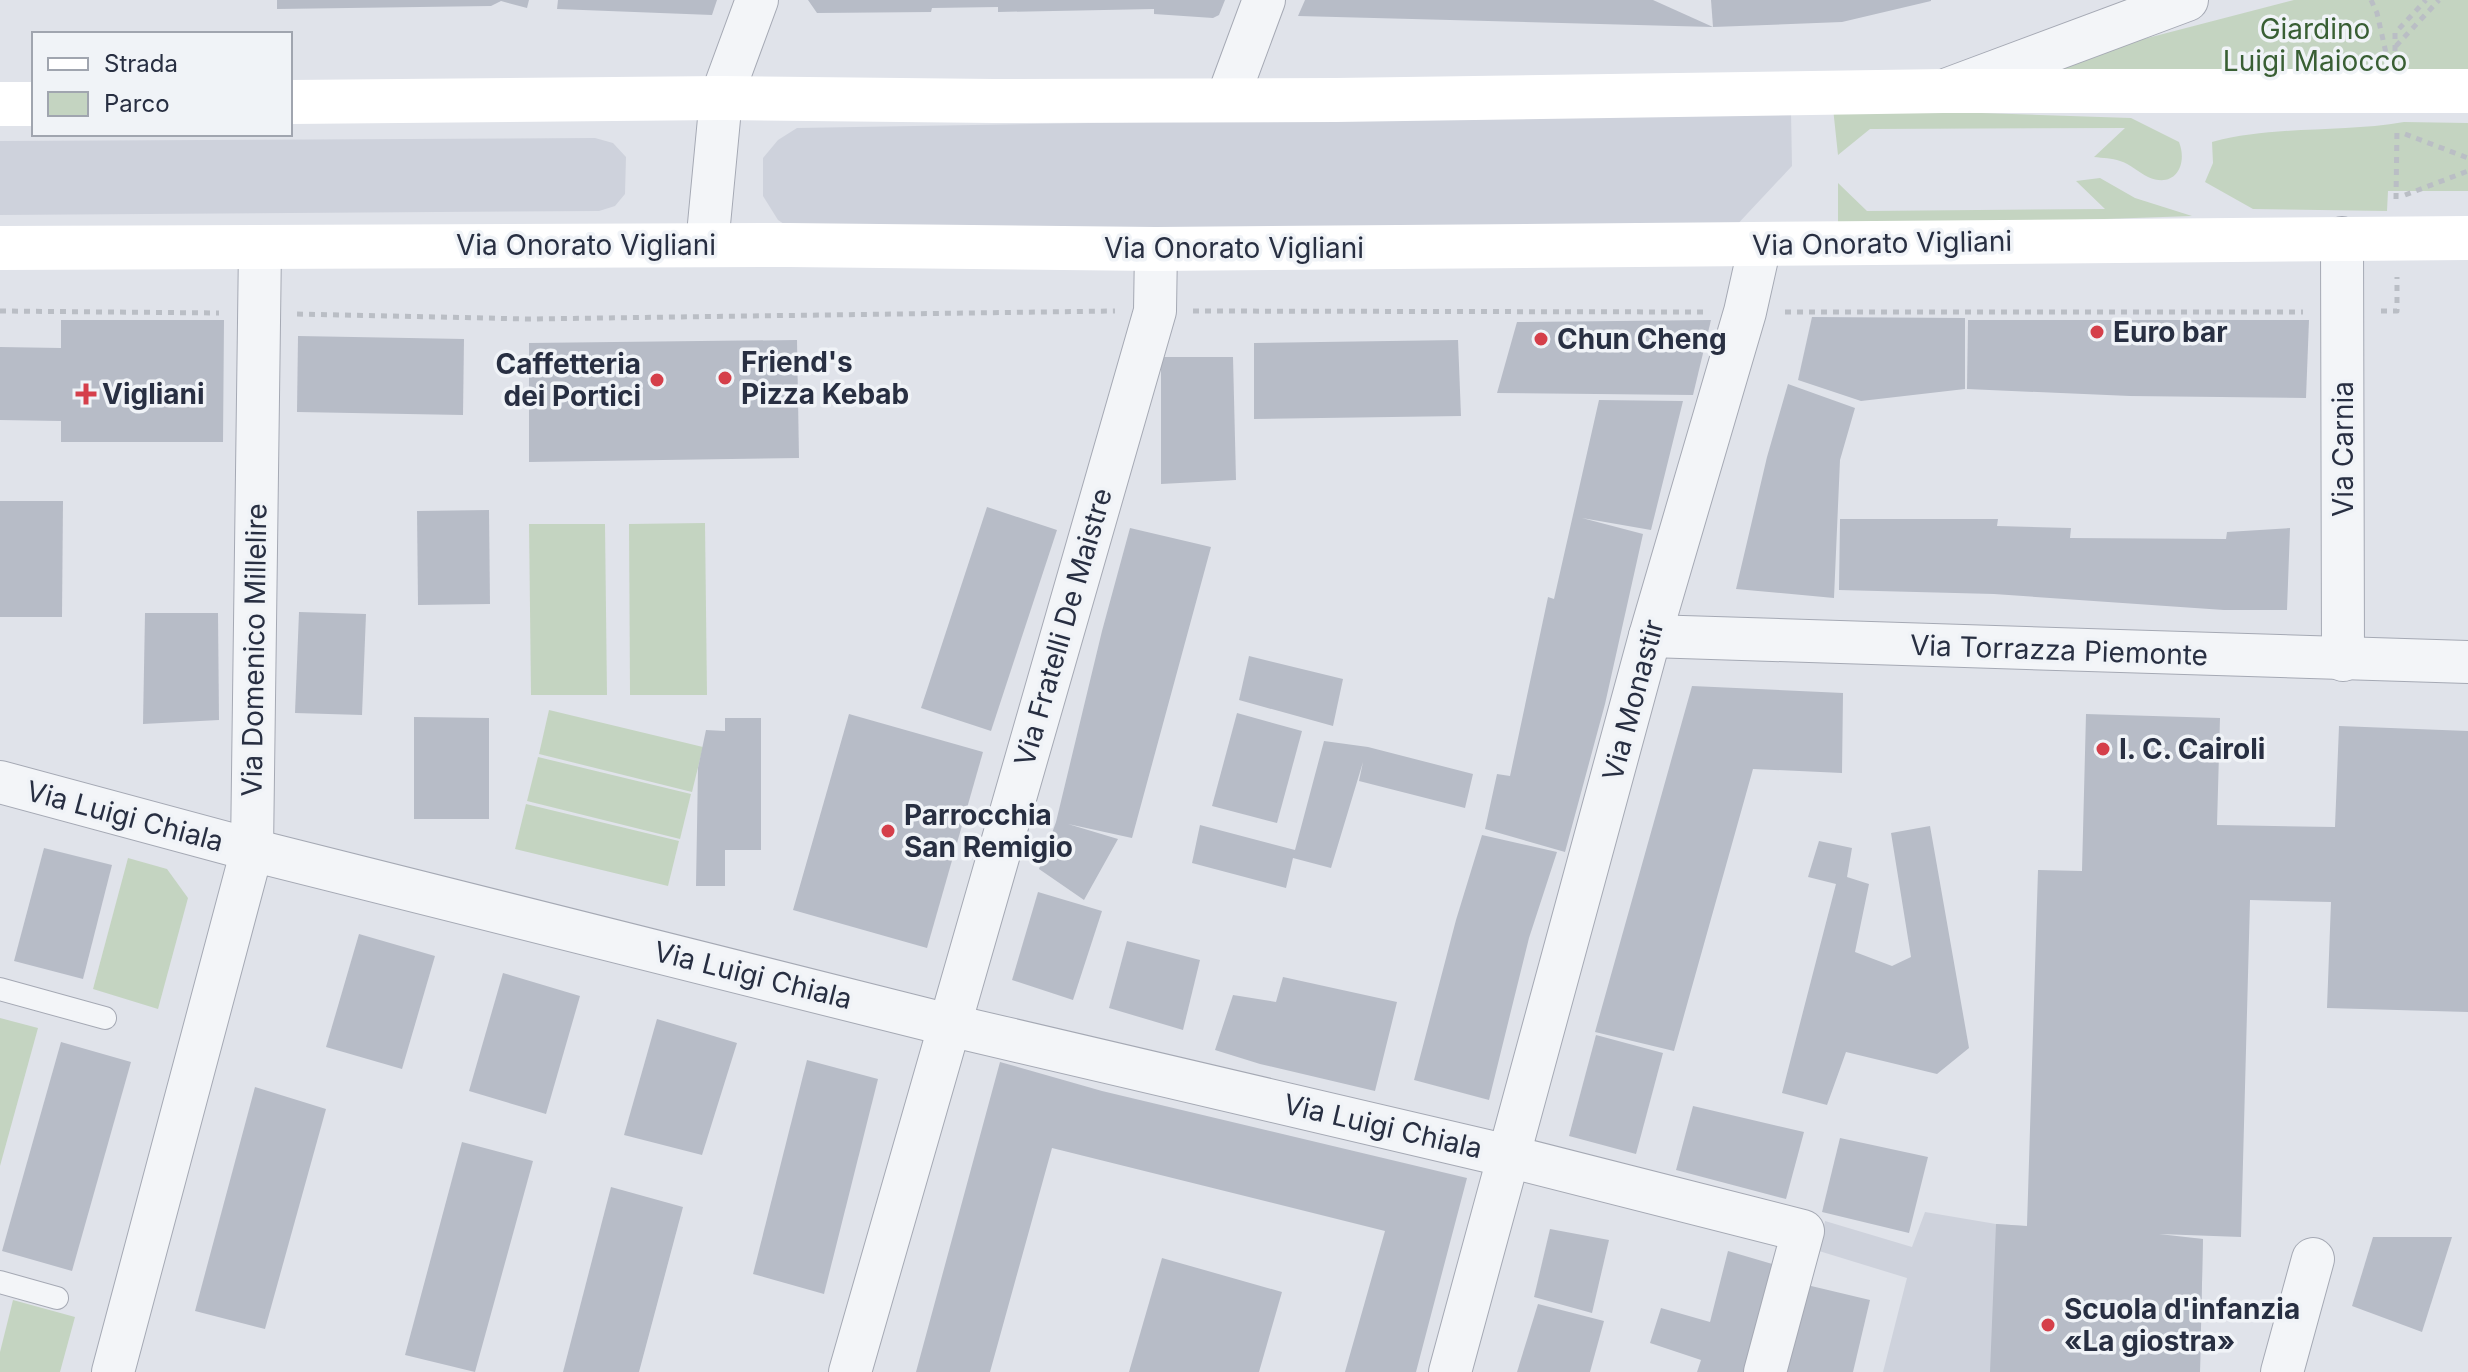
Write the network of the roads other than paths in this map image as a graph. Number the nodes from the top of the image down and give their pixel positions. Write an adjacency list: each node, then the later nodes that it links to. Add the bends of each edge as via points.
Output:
1 (757, 0): 6 (street)
2 (1264, 0): 7 (street)
3 (2187, 0): 4 (street)
4 (1943, 91): 5 (main road); 7 (main road)
5 (2468, 91)
6 (721, 98): 7 (main road); 8 (main road); 13 (street)
7 (1227, 100)
8 (292, 102)
9 (0, 104): 10 (main road)
10 (32, 104)
11 (2342, 238): 12 (main road, Via Onorato Vigliani, via 2396,218); 14 (main road, Via Onorato Vigliani); 19 (street, Via Carnia)
12 (2468, 238)
13 (707, 245): 15 (main road, Via Onorato Vigliani); 17 (main road, Via Onorato Vigliani)
14 (1760, 245): 17 (main road, Via Onorato Vigliani); 18 (street, Via Monastir)
15 (260, 247): 16 (main road, Via Onorato Vigliani); 22 (street, Via Domenico Millelire)
16 (0, 248)
17 (1156, 249): 25 (street, Via Fratelli De Maistre, via 1155,311)
18 (1650, 636): 19 (street, Via Torrazza Piemonte); 26 (street, Via Monastir)
19 (2343, 660): 20 (street, Via Torrazza Piemonte)
20 (2468, 662)
21 (0, 782): 22 (street, Via Luigi Chiala)
22 (252, 850): 25 (street, Via Luigi Chiala); 30 (street, Via Domenico Millelire)
23 (0, 989): 24 (lane)
24 (105, 1018)
25 (949, 1025): 26 (street, Via Luigi Chiala); 31 (street, Via Fratelli De Maistre)
26 (1508, 1156): 32 (street, Via Monastir); 33 (street, via 1803,1231)
27 (2313, 1259): 34 (street)
28 (0, 1282): 29 (lane)
29 (57, 1298)
30 (113, 1372)
31 (850, 1372)
32 (1450, 1372)
33 (1765, 1372)
34 (2282, 1372)

